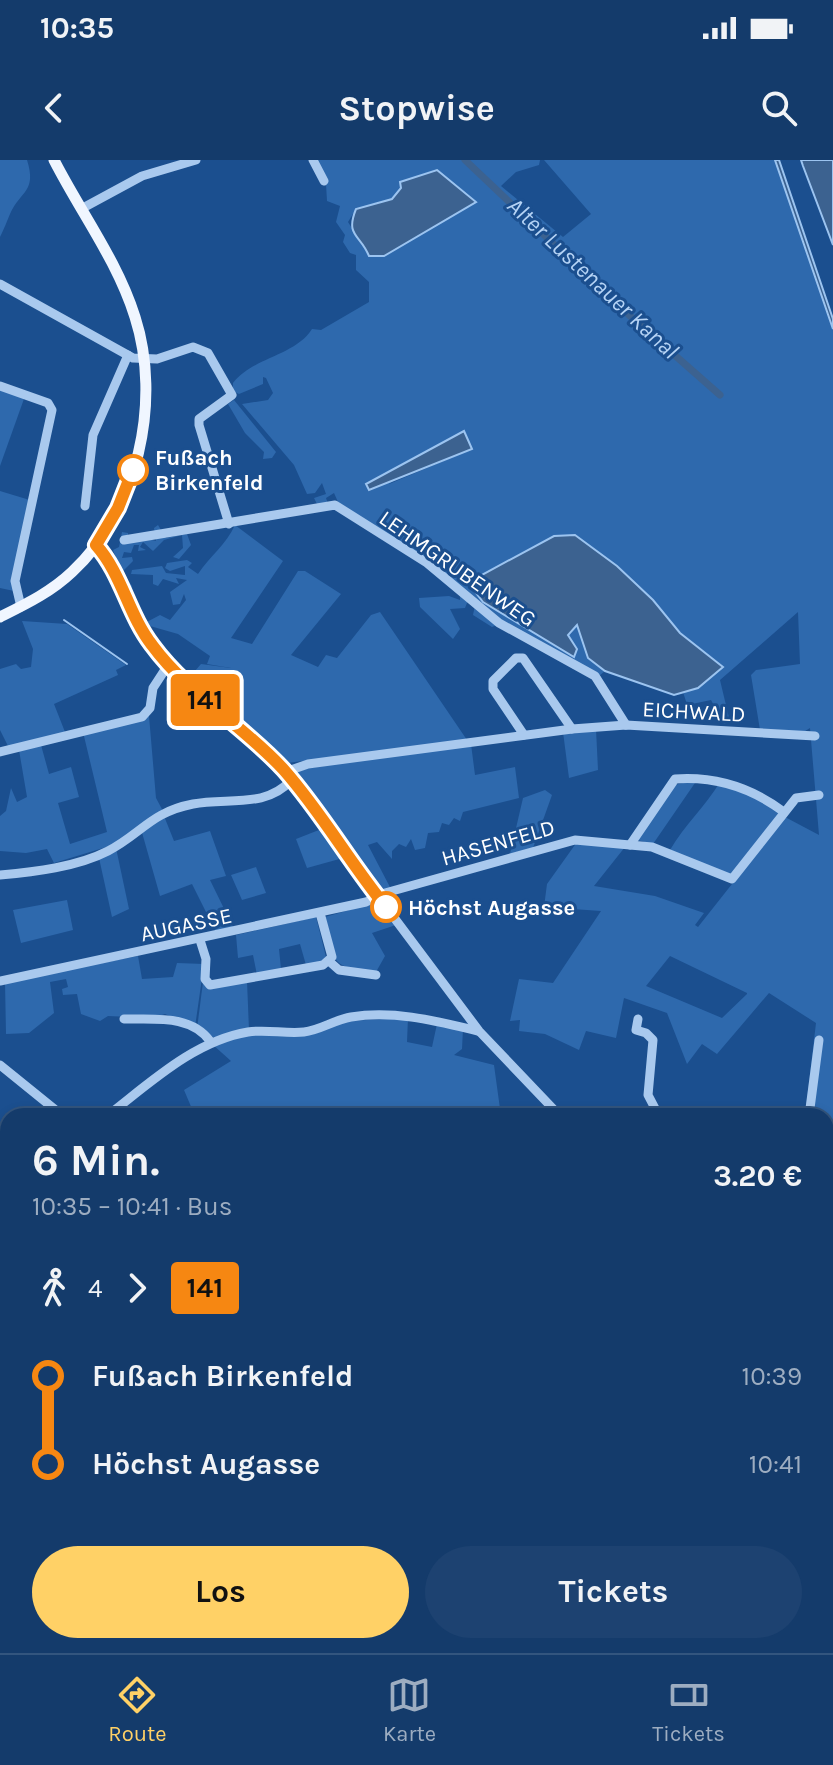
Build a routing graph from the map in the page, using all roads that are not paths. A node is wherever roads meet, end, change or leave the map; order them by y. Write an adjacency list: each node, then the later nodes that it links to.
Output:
1 (54, 160): 5 (main road)
2 (196, 160): 5 (street)
3 (313, 160): 4 (street)
4 (324, 181)
5 (81, 209): 8 (main road)
6 (0, 284): 7 (street)
7 (128, 355): 8 (street); 10 (street)
8 (144, 358): 11 (street); 13 (main road)
9 (0, 386): 14 (street)
10 (85, 506)
11 (229, 524): 12 (street); 17 (street, LEHMGRUBENWEG)
12 (124, 540)
13 (96, 545): 14 (main road); 16 (street)
14 (21, 607): 15 (main road)
15 (0, 617)
16 (168, 665): 21 (street); 22 (street)
17 (626, 725): 18 (street, EICHWALD); 20 (street, EICHWALD)
18 (572, 729): 19 (street, EICHWALD); 19 (street)
19 (524, 735): 22 (street, EICHWALD)
20 (815, 736)
21 (0, 752)
22 (288, 776): 26 (street, EICHWALD); 27 (street)
23 (819, 795): 24 (street, HASENFELD)
24 (784, 812): 25 (street, HASENFELD); 25 (street)
25 (630, 845): 27 (street, HASENFELD)
26 (0, 875)
27 (378, 897): 28 (street, AUGASSE); 35 (street)
28 (320, 913): 29 (street, AUGASSE); 30 (street)
29 (200, 940): 30 (street); 32 (street, AUGASSE)
30 (330, 962): 31 (street)
31 (376, 975)
32 (0, 981)
33 (124, 1019): 37 (street)
34 (638, 1019): 42 (street)
35 (479, 1031): 37 (street); 41 (street)
36 (819, 1040): 43 (street)
37 (210, 1041): 40 (street)
38 (0, 1065): 39 (street)
39 (53, 1108)
40 (118, 1108)
41 (552, 1108)
42 (655, 1108)
43 (810, 1108)

